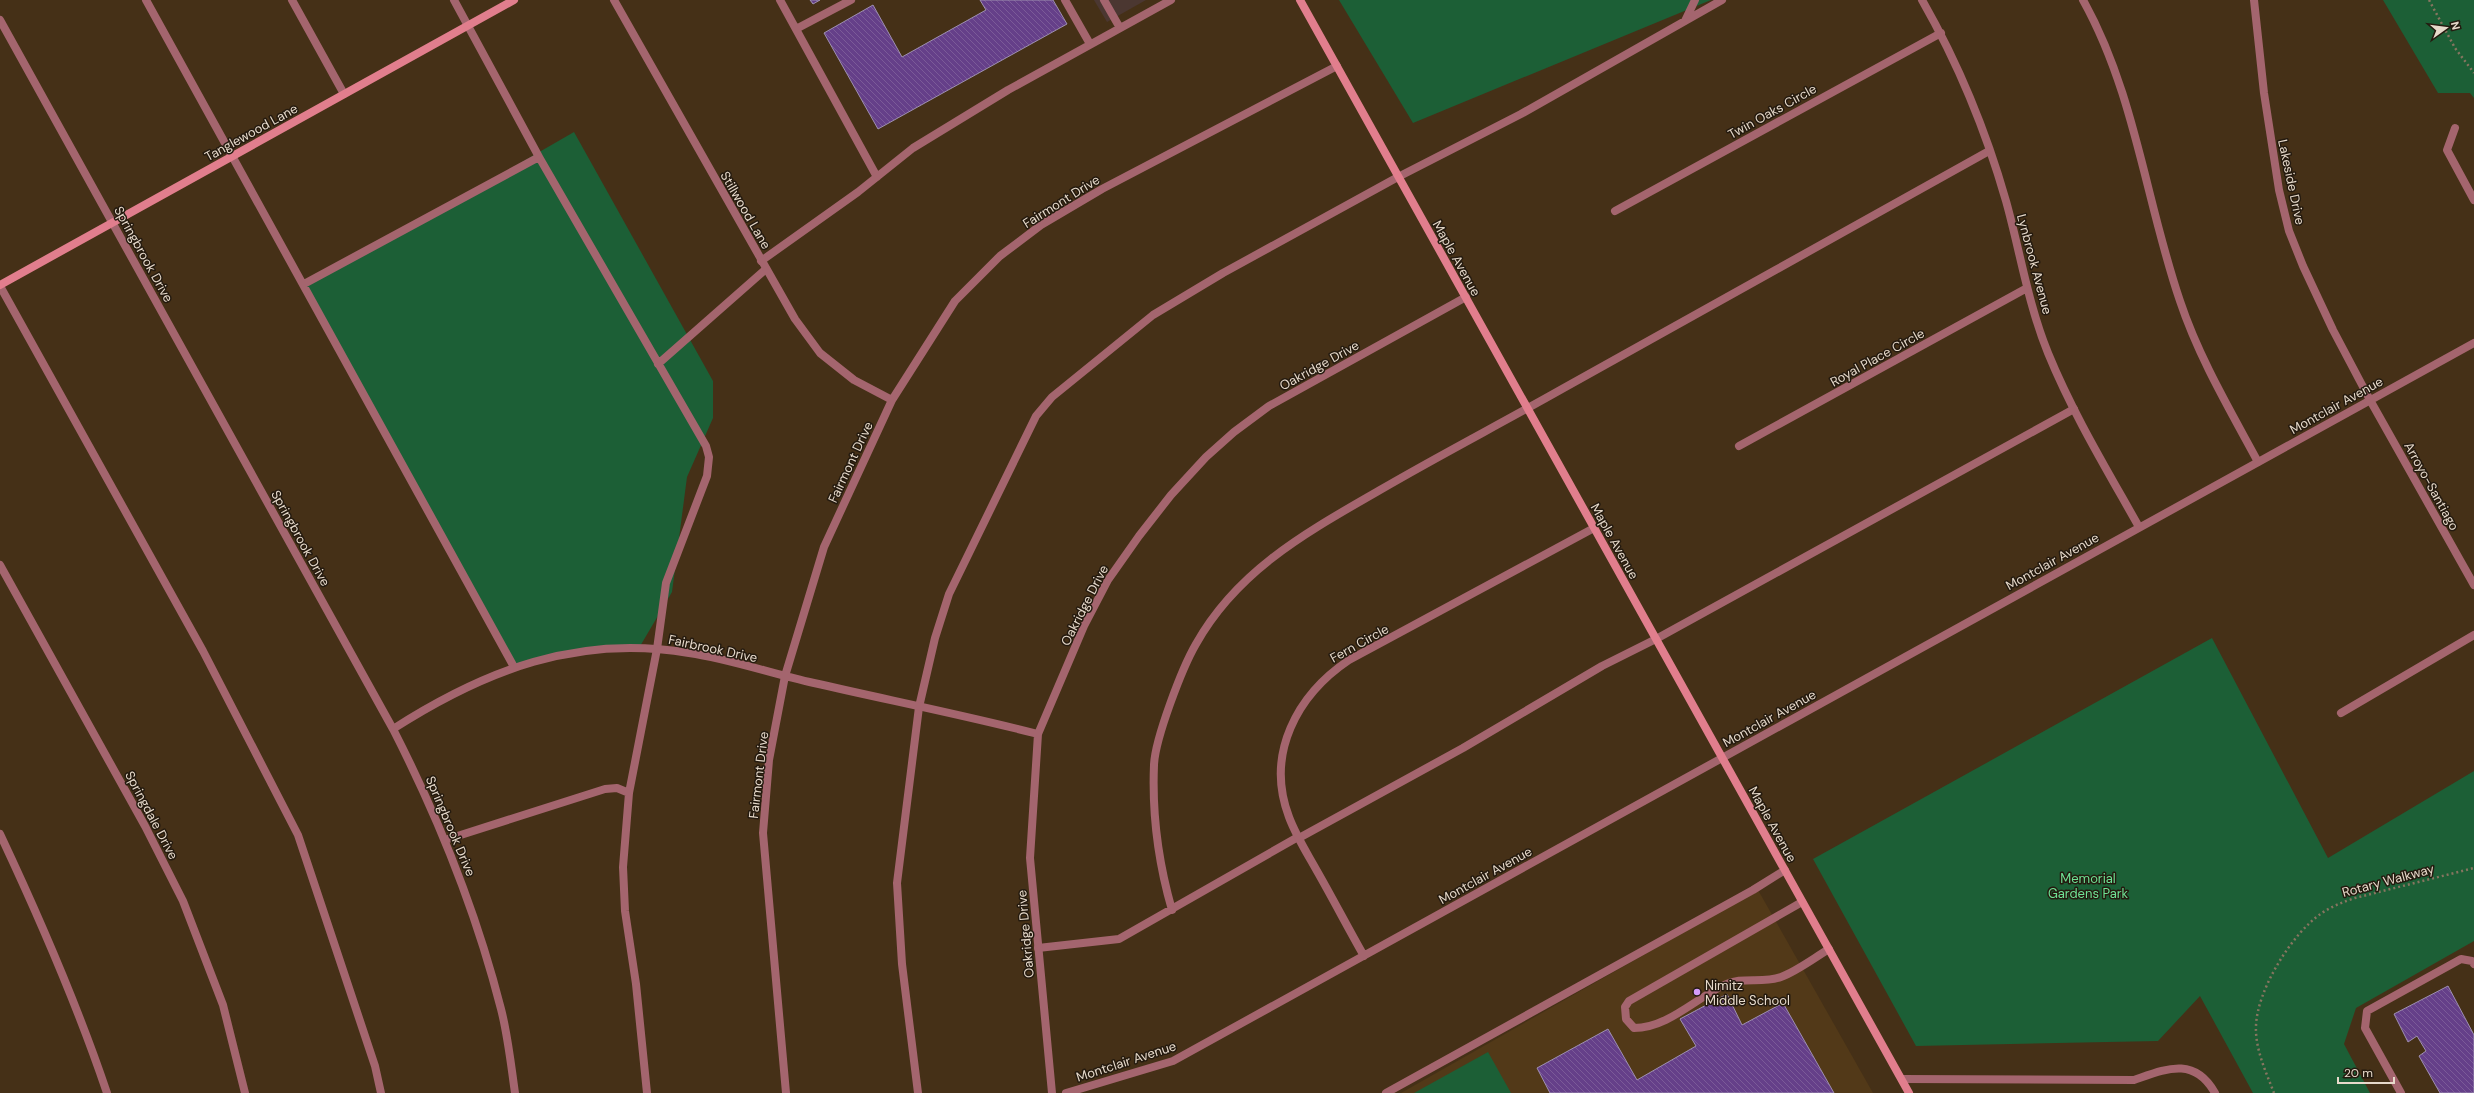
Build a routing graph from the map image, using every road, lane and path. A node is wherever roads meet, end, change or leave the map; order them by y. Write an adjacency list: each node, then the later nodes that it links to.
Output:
1 (146, 0): 30 (street)
2 (292, 0): 27 (street)
3 (454, 0): 20 (street)
4 (514, 0): 20 (main road, Tanglewood Lane)
5 (614, 0): 37 (street, Stillwood Lane)
6 (780, 0): 22 (street)
7 (851, 0): 22 (street)
8 (1065, 0): 24 (street)
9 (1104, 0): 21 (street)
10 (1171, 0): 21 (street)
11 (1300, 0): 25 (main road, Maple Avenue)
12 (1695, 0): 19 (street)
13 (1722, 0): 19 (street)
14 (1922, 0): 23 (street, Lynbrook Avenue)
15 (2083, 0): 50 (street)
16 (2254, 0): 46 (street, Lakeside Drive)
17 (2430, 0): 26 (path)
18 (0, 20): 36 (street, Springbrook Drive)
19 (1685, 21): 32 (street)
20 (468, 26): 27 (main road, Tanglewood Lane); 31 (street)
21 (1120, 28): 24 (street)
22 (796, 29): 33 (street)
23 (1941, 33): 29 (street, Lynbrook Avenue); 35 (street, Twin Oaks Circle)
24 (1090, 44): 33 (street)
25 (1337, 66): 32 (main road, Maple Avenue); 45 (street, Fairmont Drive)
26 (2474, 73)
27 (344, 94): 30 (main road, Tanglewood Lane)
28 (2454, 128): 34 (street)
29 (1989, 151): 41 (street, Lynbrook Avenue); 47 (street)
30 (234, 156): 36 (main road, Tanglewood Lane); 39 (street)
31 (539, 157): 39 (street); 44 (street)
32 (1398, 176): 42 (main road, Maple Avenue); 60 (street)
33 (877, 177): 37 (street)
34 (2474, 200)
35 (1615, 211)
36 (112, 223): 40 (main road, Tanglewood Lane); 62 (street, Springbrook Drive)
37 (761, 261): 38 (street, Stillwood Lane)
38 (766, 269): 44 (street); 45 (street, Stillwood Lane)
39 (304, 284): 58 (street)
40 (0, 286): 80 (street)
41 (2027, 288): 48 (street, Lynbrook Avenue); 49 (street, Royal Place Circle)
42 (1466, 298): 47 (main road, Maple Avenue); 63 (street, Oakridge Drive)
43 (2474, 343): 46 (street, Montclair Avenue)
44 (658, 364): 57 (street)
45 (892, 400): 59 (street, Fairmont Drive)
46 (2370, 400): 50 (street, Montclair Avenue); 54 (street, Arroyo-Santiago)
47 (1528, 408): 52 (main road, Maple Avenue); 72 (street)
48 (2074, 409): 51 (street, Lynbrook Avenue); 56 (street)
49 (1739, 446)
50 (2258, 462): 51 (street, Montclair Avenue)
51 (2139, 527): 64 (street, Montclair Avenue)
52 (1594, 528): 56 (main road, Maple Avenue); 67 (street, Fern Circle)
53 (0, 565): 79 (street, Springdale Drive)
54 (2474, 585)
55 (2474, 635): 61 (street)
56 (1656, 639): 64 (main road, Maple Avenue); 67 (street)
57 (657, 649): 58 (street, Fairbrook Drive); 59 (street, Fairbrook Drive); 65 (street)
58 (514, 667): 62 (street, Fairbrook Drive)
59 (785, 676): 60 (street, Fairbrook Drive); 83 (street, Fairmont Drive)
60 (919, 707): 63 (street, Fairbrook Drive); 84 (street)
61 (2341, 713)
62 (393, 730): 68 (street, Springbrook Drive)
63 (1038, 734): 73 (street, Oakridge Drive)
64 (1722, 758): 70 (main road, Maple Avenue); 75 (street, Montclair Avenue)
65 (629, 793): 68 (street); 82 (street)
66 (0, 834): 78 (street)
67 (1299, 837): 72 (street); 75 (street, Fern Circle)
68 (445, 840): 81 (street, Springbrook Drive)
69 (2474, 868): 90 (path, Rotary Walkway)
70 (1785, 870): 71 (main road, Maple Avenue); 87 (street)
71 (1802, 902): 74 (main road, Maple Avenue); 74 (street)
72 (1172, 910): 73 (street)
73 (1038, 948): 85 (street, Oakridge Drive)
74 (1829, 949): 77 (main road, Maple Avenue)
75 (1364, 956): 86 (street, Montclair Avenue)
76 (2474, 964): 91 (street)
77 (1902, 1079): 88 (main road, Maple Avenue); 89 (street)
78 (107, 1093)
79 (246, 1093)
80 (381, 1093)
81 (515, 1093)
82 (647, 1093)
83 (786, 1093)
84 (918, 1093)
85 (1052, 1093)
86 (1066, 1093)
87 (1386, 1093)
88 (1909, 1093)
89 (2215, 1093)
90 (2274, 1093)
91 (2401, 1093)

